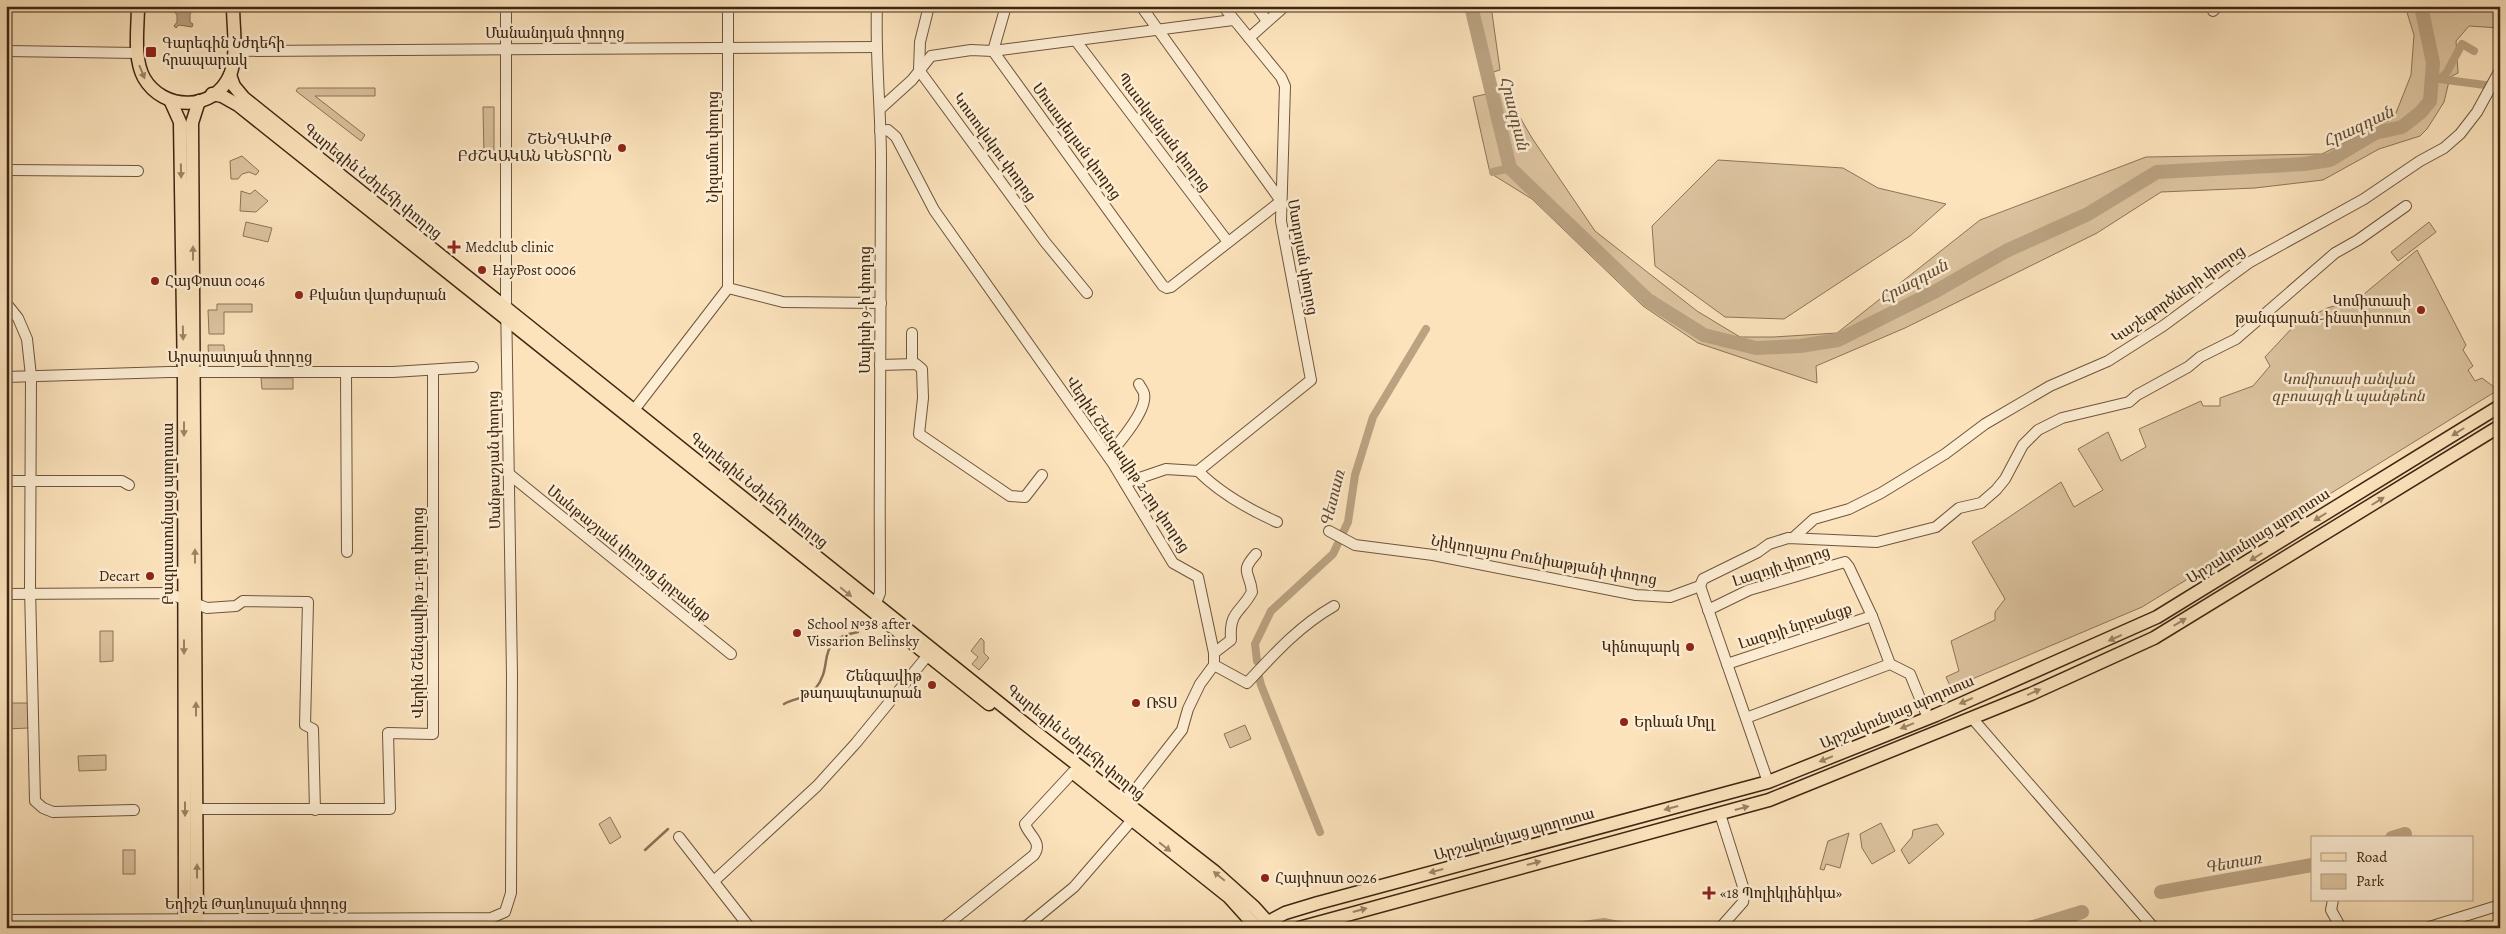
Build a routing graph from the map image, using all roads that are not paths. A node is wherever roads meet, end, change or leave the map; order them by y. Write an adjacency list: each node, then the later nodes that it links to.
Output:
1 (138, 6): 23 (main road)
2 (233, 6): 22 (main road)
3 (506, 6): 19 (street, Մանթաշյան փողոց)
4 (728, 6): 17 (street, Նիզամու փողոց)
5 (877, 6): 18 (street, Մայիսի 9-ի փողոց)
6 (929, 6): 24 (street)
7 (1006, 6): 20 (street)
8 (1141, 6): 14 (street, Մադոյան փողոց)
9 (1223, 6): 12 (street)
10 (1256, 6): 13 (street)
11 (1285, 6): 13 (street)
12 (1234, 20): 14 (street); 15 (street)
13 (1267, 21): 15 (street)
14 (1159, 31): 16 (street); 34 (street, Մադոյան փողոց)
15 (1249, 38): 34 (street)
16 (1076, 41): 20 (street); 36 (street, Պատկանյան փողոց)
17 (728, 47): 18 (street, Մանանդյան փողոց); 19 (street, Մանանդյան փողոց); 37 (street, Նիզամու փողոց)
18 (876, 47): 30 (street, Մայիսի 9-ի փողոց)
19 (507, 48): 22 (street, Մանանդյան փողոց); 41 (street, Մանթաշյան փողոց)
20 (993, 50): 24 (street); 36 (street, Մուսայելյան փողոց)
21 (6, 51): 23 (street)
22 (234, 52): 26 (main road)
23 (138, 53): 29 (main road, one-way to 29)
24 (919, 70): 30 (street); 38 (street, Կոտովսկու փողոց)
25 (2500, 70): 66 (street, Կաշեգործների փողոց)
26 (230, 75): 27 (main road); 41 (main road, Գարեգին Նժդեհի փողոց)
27 (212, 94): 28 (main road); 42 (main road, Գարեգին Նժդեհի փողոց)
28 (199, 101): 29 (main road); 48 (main road, Բագրատունյաց պողոտա, one-way to 28)
29 (170, 102): 48 (main road, Բագրատունյաց պողոտա, one-way to 48)
30 (880, 109): 31 (street, Մայիսի 9-ի փողոց)
31 (880, 131): 40 (street, Մայիսի 9-ի փողոց); 56 (street, Վերին Շենգավիթ 2-րդ փողոց)
32 (6, 170): 33 (street)
33 (138, 172)
34 (1281, 201): 36 (street); 57 (street, Մադոյան փողոց)
35 (2406, 206): 66 (street, Կաշեգործների փողոց)
36 (1228, 242)
37 (728, 288): 40 (street); 54 (street)
38 (1087, 293)
39 (6, 303): 50 (street)
40 (881, 303): 44 (street, Մայիսի 9-ի փողոց)
41 (506, 308): 42 (street, Մանթաշյան փողոց); 54 (main road, Գարեգին Նժդեհի փողոց)
42 (507, 321): 58 (street, Մանթաշյան փողոց); 75 (main road, Գարեգին Նժդեհի փողոց, one-way to 75)
43 (912, 332): 45 (street)
44 (880, 364): 45 (street); 75 (street, Մայիսի 9-ի փողոց)
45 (912, 364): 59 (street)
46 (474, 367): 47 (street, Արարատյան փողոց)
47 (433, 370): 49 (street, Արարատյան փողոց); 96 (street, Վերին Շենգավիթ 11-րդ փողոց)
48 (189, 372): 49 (street, Արարատյան փողոց); 50 (street, Արարատյան փողոց); 72 (main road, Բագրատունյաց պողոտա, one-way to 72); 73 (main road, Բագրատունյաց պողոտա, one-way to 48)
49 (346, 372): 67 (street)
50 (31, 376): 51 (street, Արարատյան փողոց); 61 (street)
51 (6, 377)
52 (1139, 384): 56 (street)
53 (2500, 406): 85 (main road, Արշակունյաց պողոտա, one-way to 85)
54 (634, 410): 75 (main road, Գարեգին Նժդեհի փողոց)
55 (2500, 426): 86 (main road, one-way to 55)
56 (1108, 456): 62 (street, Վերին Շենգավիթ 2-րդ փողոց)
57 (1198, 471): 62 (street); 64 (street)
58 (510, 474): 79 (street, Մանթաշյան փողոց նրբանցք); 105 (street, Մանթաշյան փողոց)
59 (1042, 475)
60 (6, 481): 61 (street)
61 (30, 481): 63 (street); 70 (street)
62 (1125, 483): 78 (street, Վերին Շենգավիթ 2-րդ փողոց)
63 (129, 485)
64 (1277, 522)
65 (1329, 531): 69 (street, Նիկողայոս Բունիաթյանի փողոց)
66 (1793, 538): 69 (street, Կաշեգործների փողոց)
67 (348, 552)
68 (1256, 554): 78 (street)
69 (1700, 586): 76 (street)
70 (31, 593): 71 (street); 72 (street); 95 (street)
71 (6, 594)
72 (184, 598): 73 (street); 107 (main road, Բագրատունյաց պողոտա, one-way to 107)
73 (195, 605): 94 (main road, Բագրատունյաց պողոտա, one-way to 73); 96 (street)
74 (1334, 606): 83 (street)
75 (875, 609): 80 (main road, Գարեգին Նժդեհի փողոց); 93 (main road, Գարեգին Նժդեհի փողոց)
76 (1708, 610): 77 (street, Լազոյի փողոց); 81 (street)
77 (1872, 616): 81 (street, Լազոյի նրբանցք); 82 (street, Լազոյի փողոց)
78 (1214, 653): 83 (street, Վերին Շենգավիթ 2-րդ փողոց)
79 (731, 654)
80 (928, 655): 91 (main road, Գարեգին Նժդեհի փողոց); 102 (street)
81 (1727, 664): 84 (street)
82 (1890, 664): 84 (street); 85 (street)
83 (1214, 665): 93 (street)
84 (1746, 718): 92 (street)
85 (1928, 718): 87 (main road, Արշակունյաց պողոտա, one-way to 87)
86 (1972, 718): 89 (main road); 114 (street)
87 (1887, 734): 88 (main road, Արշակունյաց պողոտա); 89 (main road)
88 (1855, 747): 90 (main road); 92 (main road, Արշակունյաց պողոտա, one-way to 92)
89 (1892, 750): 90 (main road)
90 (1861, 763): 97 (main road, one-way to 90)
91 (1072, 772): 98 (main road, Գարեգին Նժդեհի փողոց); 110 (street)
92 (1768, 782): 100 (main road, Արշակունյաց պողոտա, one-way to 100)
93 (1125, 803): 108 (main road, Գարեգին Նժդեհի փողոց, one-way to 93)
94 (196, 809): 96 (street); 107 (main road, Բագրատունյաց պողոտա, one-way to 94)
95 (134, 810)
96 (316, 810)
97 (1720, 814): 101 (main road, one-way to 97); 113 (street)
98 (1132, 820): 108 (main road, Գարեգին Նժդեհի փողոց, one-way to 108); 111 (street)
99 (679, 837): 102 (street)
100 (1483, 859): 101 (main road); 108 (main road, Արշակունյաց պողոտա, one-way to 108)
101 (1487, 876): 112 (main road, one-way to 101)
102 (714, 881): 109 (street)
103 (2333, 902): 115 (street)
104 (2500, 905): 116 (street)
105 (505, 912): 107 (street, Եղիշե Թադևոսյան փողոց)
106 (6, 920): 107 (street, Եղիշե Թադևոսյան փողոց)
107 (191, 924)
108 (1262, 926)
109 (750, 928)
110 (943, 928)
111 (1024, 928)
112 (1299, 928)
113 (1720, 928)
114 (2154, 928)
115 (2341, 928)
116 (2426, 928)

